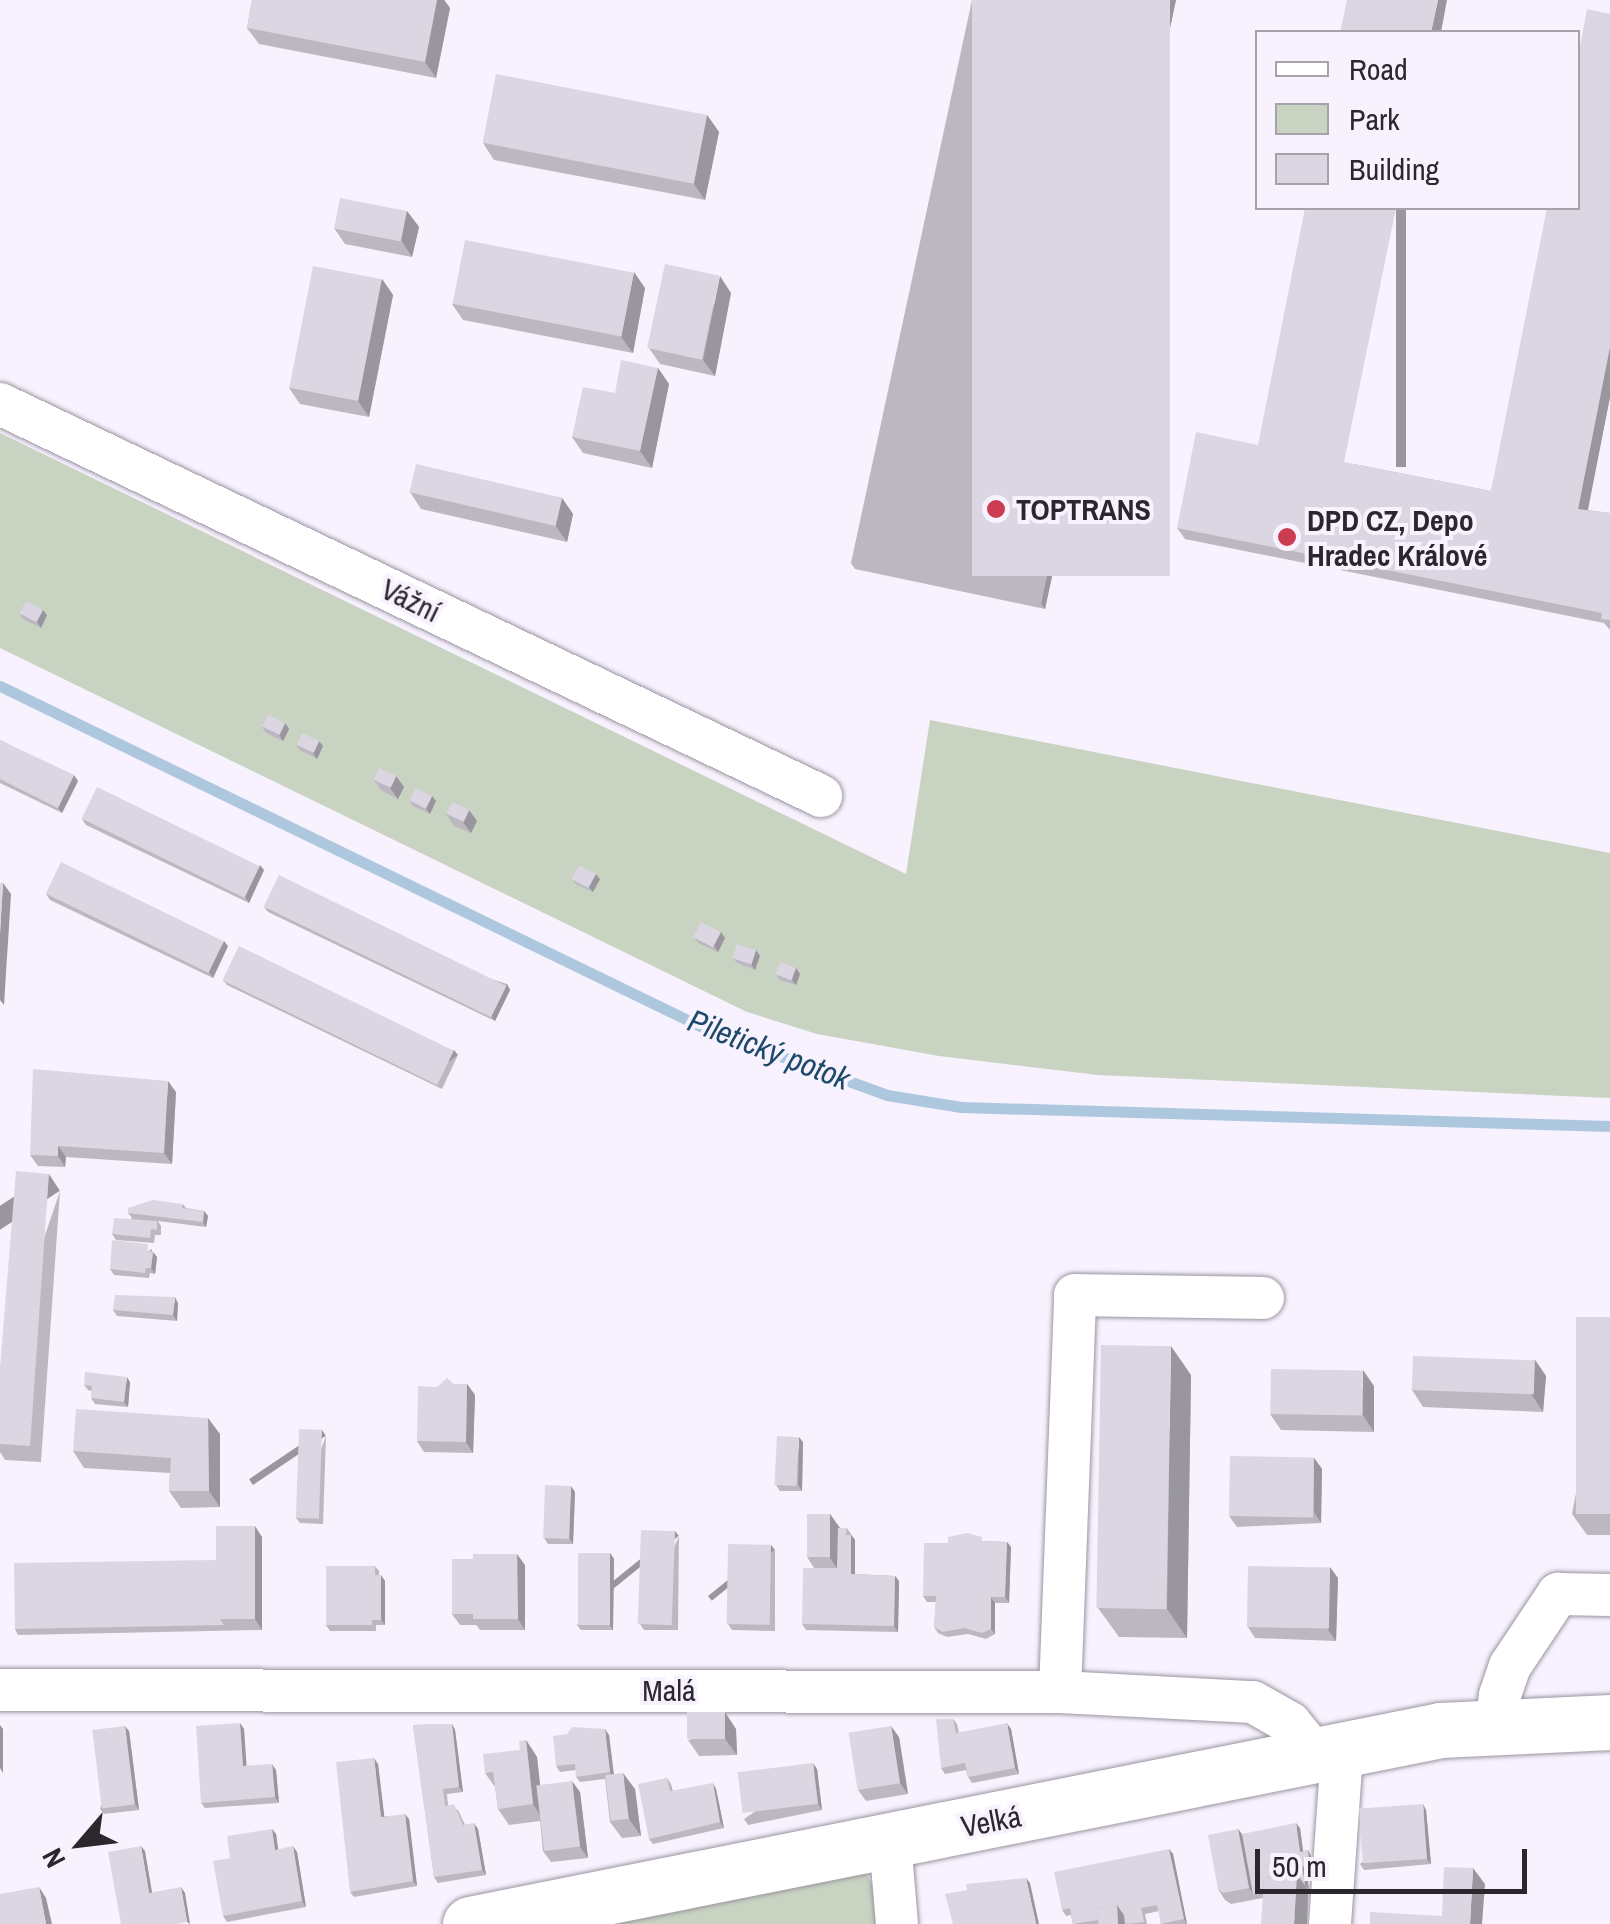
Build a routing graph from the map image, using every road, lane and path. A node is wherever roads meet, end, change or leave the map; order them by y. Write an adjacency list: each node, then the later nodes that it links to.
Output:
1 (0, 404): 2 (street, Vážní)
2 (821, 796)
3 (1263, 1298): 6 (street)
4 (1610, 1594): 8 (street)
5 (0, 1690): 6 (street, Malá)
6 (1060, 1692): 9 (street, Malá)
7 (1610, 1722): 8 (street, Velká)
8 (1496, 1724): 9 (street, Velká)
9 (1330, 1753): 10 (street, Velká); 13 (street)
10 (890, 1841): 11 (street, Velká); 12 (street)
11 (470, 1924)
12 (897, 1924)
13 (1330, 1924)

